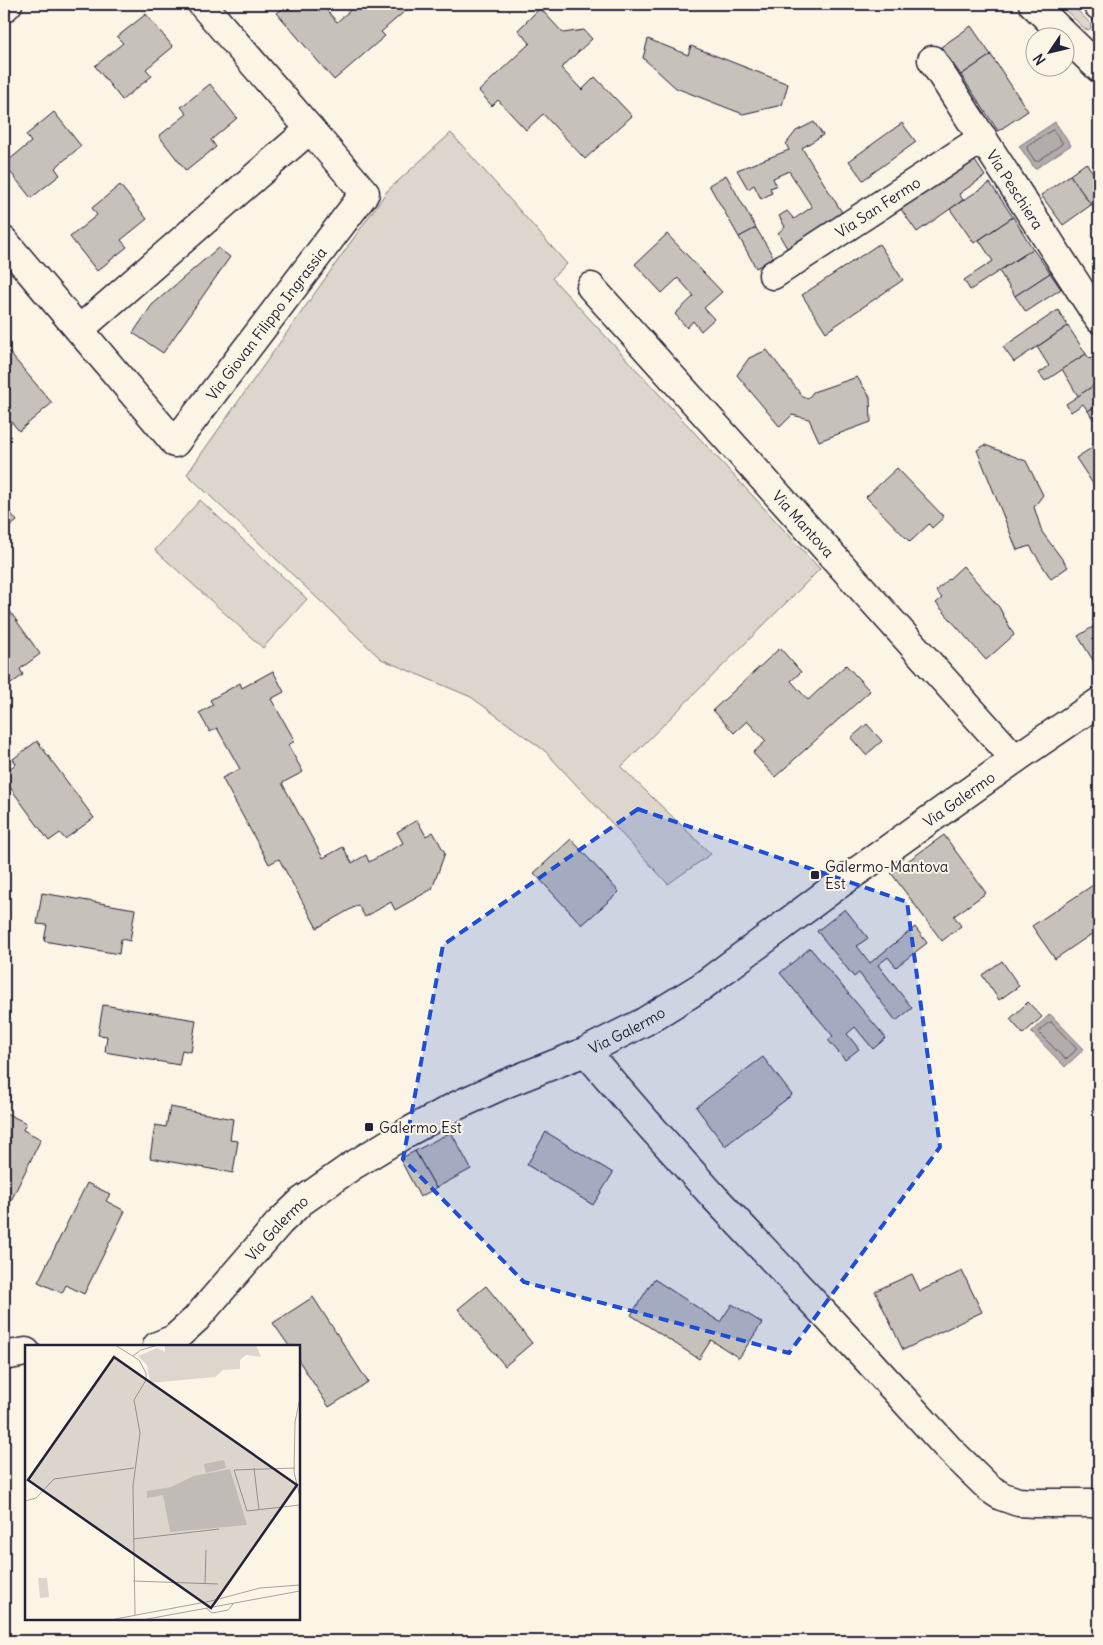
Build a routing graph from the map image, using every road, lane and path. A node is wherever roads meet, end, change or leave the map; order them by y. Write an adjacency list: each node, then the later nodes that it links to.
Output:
1 (8, 4): 4 (street)
2 (202, 4): 7 (street, Via Giovan Filippo Ingrassia)
3 (1033, 4): 6 (street)
4 (4, 8)
5 (932, 60): 8 (street, Via Peschiera)
6 (1099, 68)
7 (310, 129): 13 (street); 13 (street, Via Giovan Filippo Ingrassia)
8 (982, 138): 10 (street, Via San Fermo); 12 (street, Via Peschiera)
9 (4, 241): 13 (street, Via Giovan Filippo Ingrassia)
10 (773, 275)
11 (591, 287): 15 (street, Via Mantova)
12 (1099, 319)
13 (80, 330)
14 (1099, 702): 15 (street, Via Galermo)
15 (1015, 759): 16 (street, Via Galermo)
16 (586, 1052): 17 (street, Via Galermo); 20 (street)
17 (159, 1345)
18 (25, 1352): 19 (street)
19 (4, 1356)
20 (1099, 1503)

